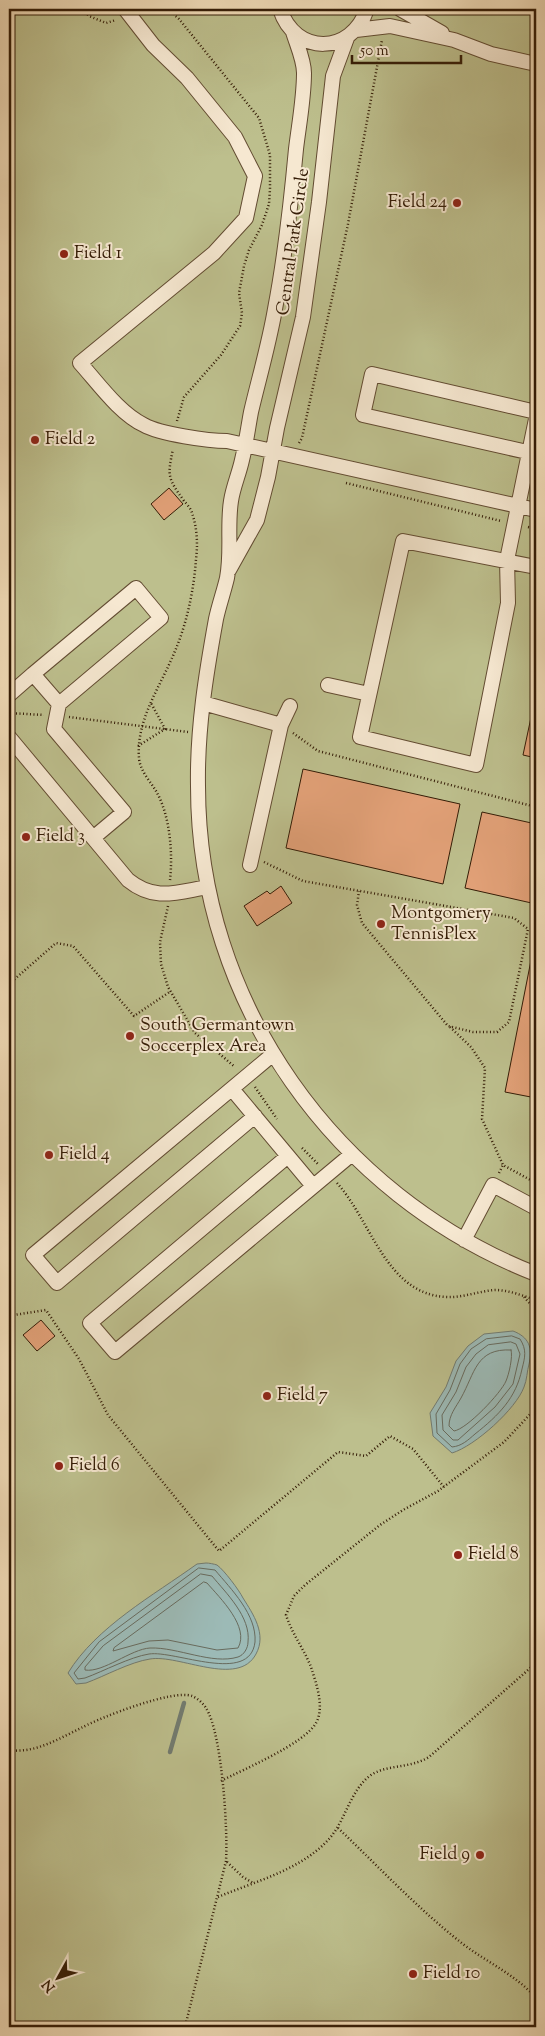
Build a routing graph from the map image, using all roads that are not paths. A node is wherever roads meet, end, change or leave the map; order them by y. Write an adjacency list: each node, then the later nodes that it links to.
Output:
1 (280, 9): 5 (street, Central Park Circle)
2 (367, 9): 6 (street, Central Park Circle)
3 (400, 9): 7 (street)
4 (127, 10): 11 (street)
5 (293, 32): 6 (street); 11 (street, Central Park Circle)
6 (351, 34): 7 (street); 12 (street, Central Park Circle)
7 (454, 40): 8 (street)
8 (536, 64)
9 (536, 412): 13 (street)
10 (536, 419): 13 (street)
11 (245, 445): 12 (street); 18 (street, Central Park Circle)
12 (272, 451): 14 (street); 18 (street, Central Park Circle)
13 (533, 453): 14 (street)
14 (517, 506): 15 (street); 16 (street)
15 (536, 510)
16 (507, 560): 17 (street); 21 (street); 21 (street)
17 (536, 567)
18 (228, 574): 23 (street, Central Park Circle)
19 (33, 674): 22 (street); 25 (street); 25 (street)
20 (328, 684): 21 (street)
21 (369, 694)
22 (9, 695)
23 (202, 703): 26 (street); 30 (street, Central Park Circle)
24 (290, 706): 26 (street)
25 (58, 710): 28 (street)
26 (281, 725): 29 (street)
27 (9, 737): 28 (street)
28 (93, 838): 30 (street)
29 (251, 860)
30 (208, 887): 31 (street, Central Park Circle)
31 (272, 1055): 32 (street); 34 (street, Central Park Circle)
32 (232, 1089): 33 (street); 33 (street)
33 (255, 1116): 35 (street)
34 (352, 1154): 36 (street); 38 (street, Central Park Circle)
35 (288, 1156): 36 (street); 36 (street)
36 (313, 1186)
37 (536, 1208): 38 (street)
38 (464, 1240): 39 (street, Central Park Circle)
39 (536, 1274)

